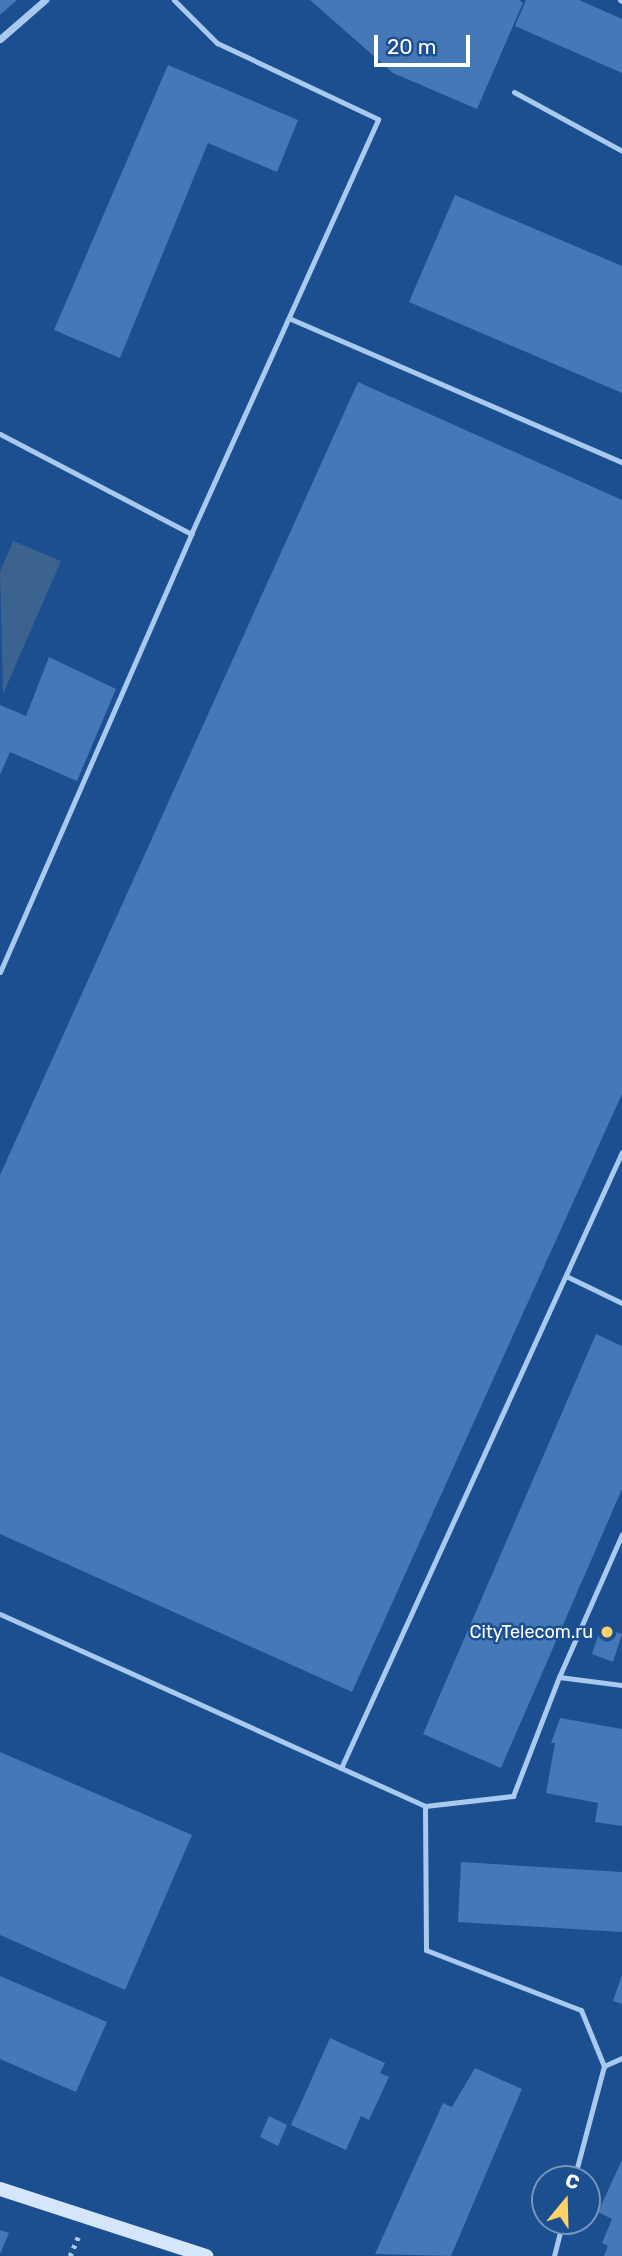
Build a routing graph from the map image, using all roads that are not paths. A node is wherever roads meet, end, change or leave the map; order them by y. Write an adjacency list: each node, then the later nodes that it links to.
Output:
1 (45, 0): 3 (street)
2 (174, 0): 6 (lane)
3 (0, 39)
4 (514, 92): 5 (lane)
5 (622, 151)
6 (291, 319): 8 (lane); 9 (lane)
7 (0, 434): 9 (lane)
8 (622, 462)
9 (191, 534): 10 (lane)
10 (0, 972)
11 (622, 1152): 12 (lane)
12 (566, 1276): 13 (lane); 18 (lane)
13 (622, 1303)
14 (622, 1534): 16 (lane)
15 (0, 1614): 18 (lane)
16 (559, 1677): 17 (lane); 19 (lane)
17 (622, 1685)
18 (341, 1768): 19 (lane)
19 (425, 1806): 21 (lane)
20 (622, 2058): 21 (lane)
21 (604, 2066): 22 (lane)
22 (578, 2165)
23 (0, 2189): 25 (street)
24 (559, 2235): 26 (lane)
25 (206, 2256)
26 (554, 2256)

